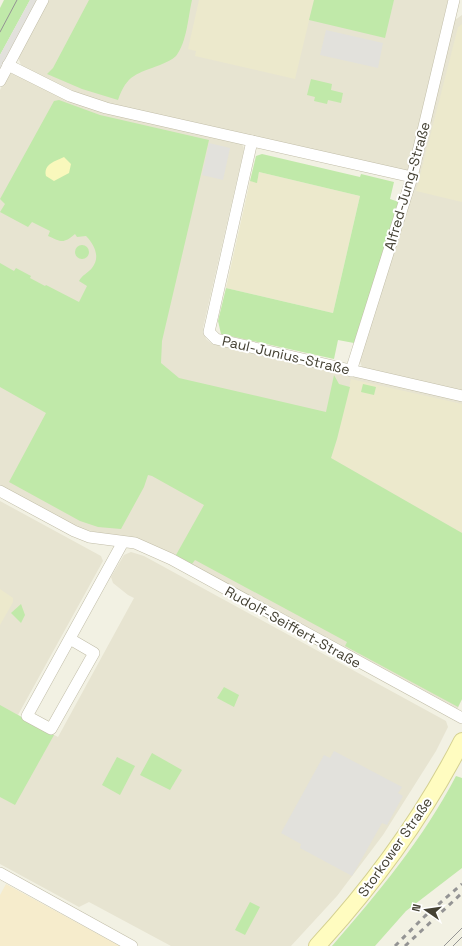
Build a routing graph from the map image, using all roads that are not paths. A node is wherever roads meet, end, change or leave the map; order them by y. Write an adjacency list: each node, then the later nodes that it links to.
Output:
1 (43, 0): 3 (street)
2 (456, 6): 6 (street, Alfred-Jung-Straße)
3 (8, 65): 4 (street); 5 (street)
4 (0, 81)
5 (252, 141): 6 (street); 7 (street, Paul-Junius-Straße)
6 (412, 177): 7 (street, Alfred-Jung-Straße)
7 (351, 371): 8 (street, Paul-Junius-Straße)
8 (462, 396)
9 (0, 491): 10 (street, Rudolf-Seiffert-Straße)
10 (123, 542): 11 (street); 12 (street, Rudolf-Seiffert-Straße)
11 (70, 638): 11 (street)
12 (462, 718)
13 (462, 742): 16 (main road, Storkower Straße)
14 (0, 873): 15 (street)
15 (132, 946)
16 (317, 946)

